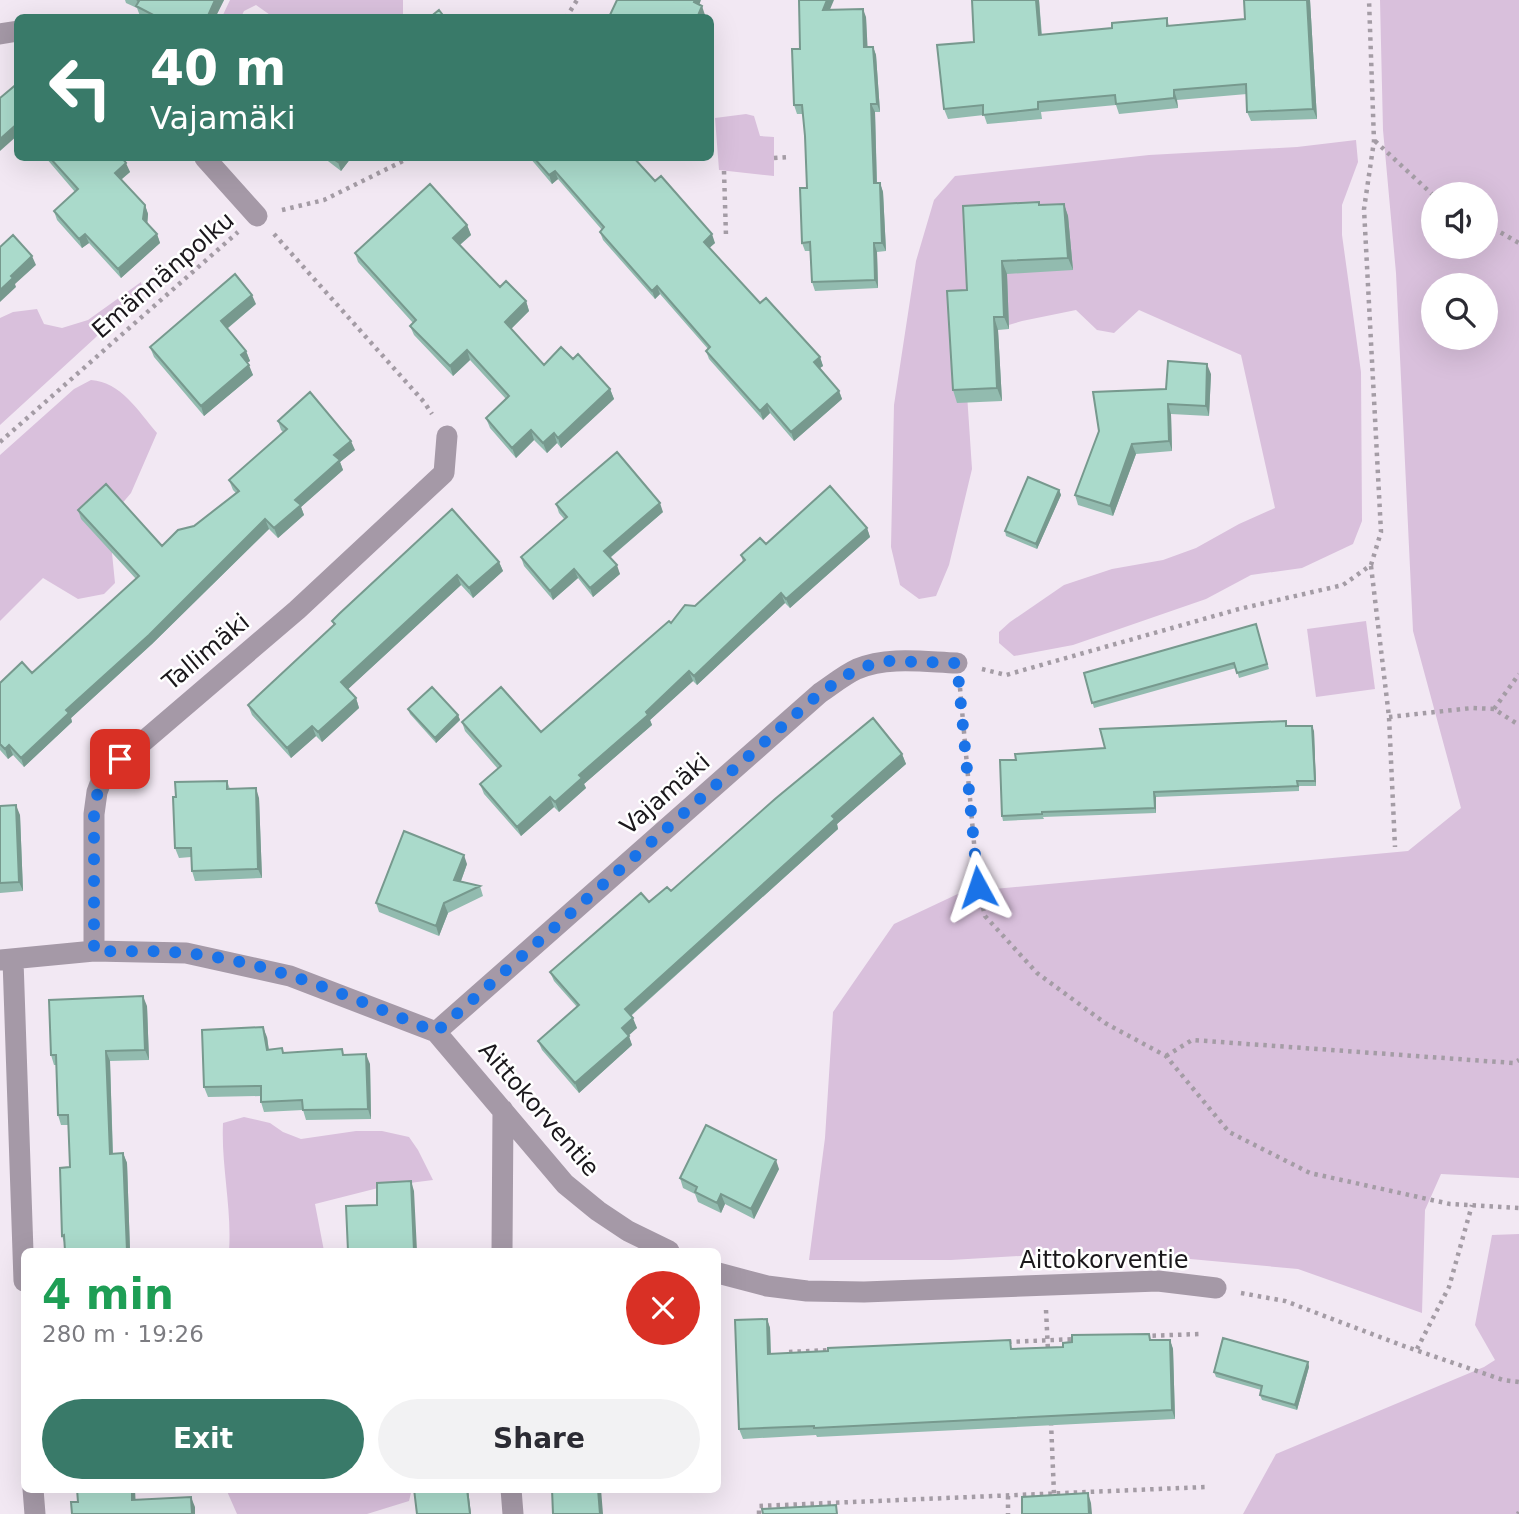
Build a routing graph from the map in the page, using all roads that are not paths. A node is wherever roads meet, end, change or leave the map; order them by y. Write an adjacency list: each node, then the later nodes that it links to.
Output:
1 (208, 161): 2 (street)
2 (257, 216)
3 (447, 436): 5 (street, Tallimäki)
4 (957, 663): 7 (street, Vajamäki)
5 (94, 951): 6 (street, Aittokorventie); 7 (street, Aittokorventie)
6 (7, 960): 9 (street)
7 (436, 1032): 8 (street, Aittokorventie)
8 (503, 1110): 10 (street); 11 (street, Aittokorventie)
9 (22, 1248)
10 (502, 1248)
11 (662, 1248)
12 (721, 1274): 13 (street, Aittokorventie)
13 (1216, 1288)
14 (33, 1493): 16 (street)
15 (511, 1493): 17 (street)
16 (35, 1514)
17 (513, 1514)

